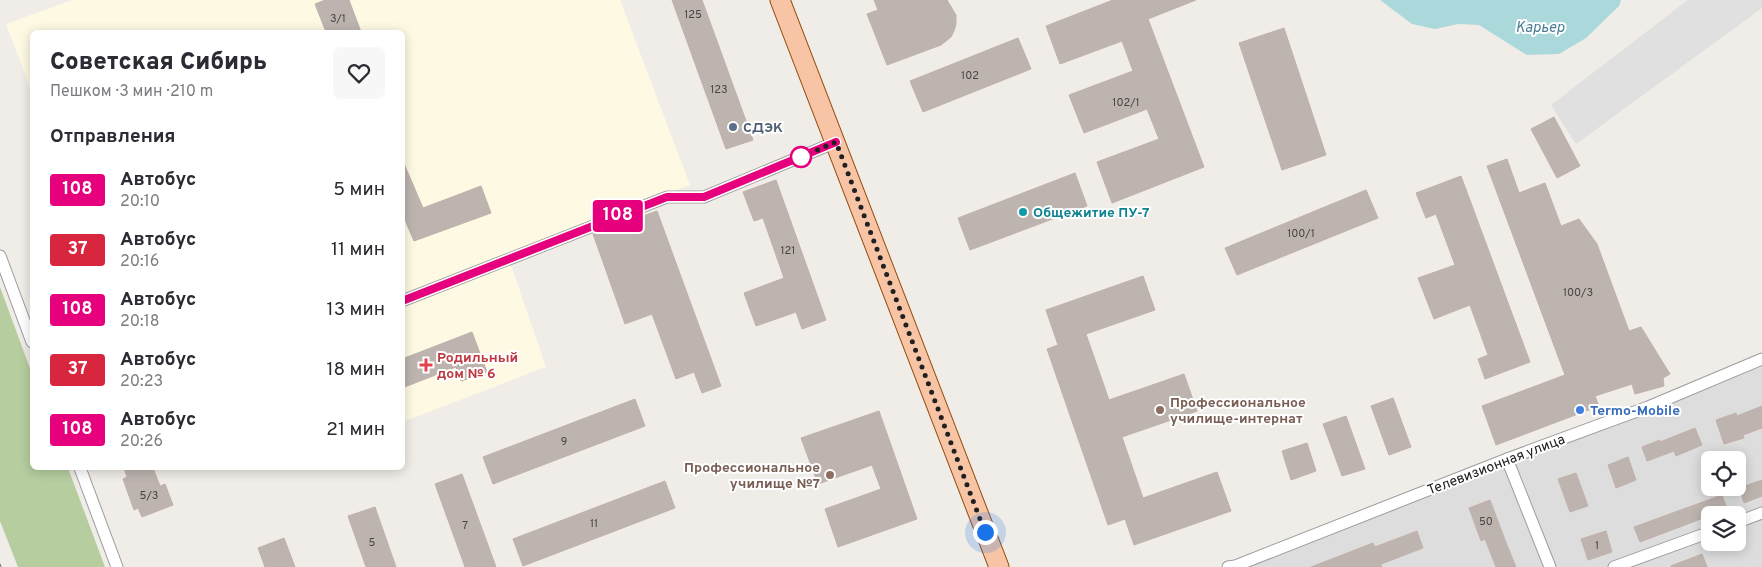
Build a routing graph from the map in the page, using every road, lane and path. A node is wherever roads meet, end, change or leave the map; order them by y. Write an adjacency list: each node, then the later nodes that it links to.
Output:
1 (780, 0): 2 (main road)
2 (836, 142): 4 (street); 13 (main road)
3 (0, 256): 5 (street)
4 (405, 300)
5 (30, 337)
6 (1762, 359): 7 (street, Телевизионная улица)
7 (1507, 459): 14 (street, Телевизионная улица); 15 (street)
8 (81, 470): 12 (street)
9 (1762, 513): 10 (street)
10 (1746, 519)
11 (1701, 535): 16 (street)
12 (117, 567)
13 (999, 567)
14 (1233, 567)
15 (1550, 567)
16 (1614, 567)

